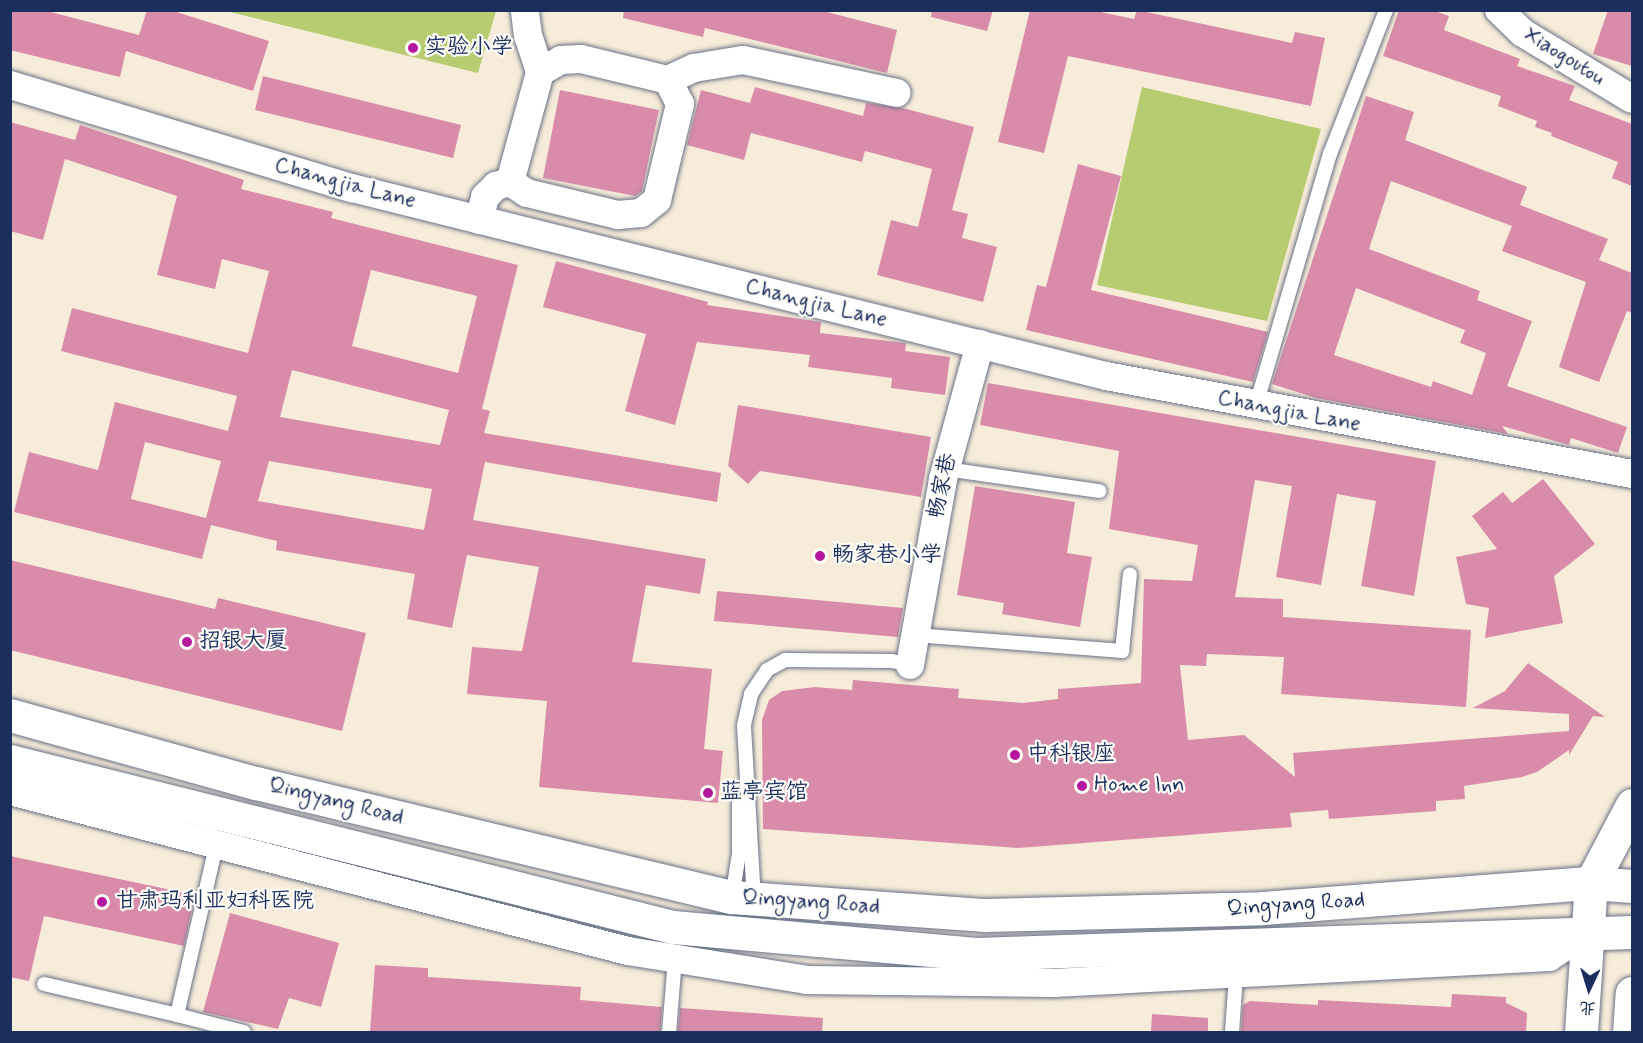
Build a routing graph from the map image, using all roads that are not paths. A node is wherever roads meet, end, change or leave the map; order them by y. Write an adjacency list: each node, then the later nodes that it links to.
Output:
1 (525, 10): 4 (street)
2 (1386, 10): 12 (lane)
3 (1499, 10): 8 (street, Xiaogoutou)
4 (540, 72): 5 (street); 9 (street)
5 (668, 80): 7 (street); 9 (street)
6 (10, 85): 10 (street, Changjia Lane)
7 (897, 93)
8 (1632, 98)
9 (510, 182): 10 (street)
10 (479, 220): 11 (street, Changjia Lane)
11 (980, 344): 12 (street, Changjia Lane); 13 (street, 畅家巷)
12 (1256, 405): 14 (street, Changjia Lane)
13 (946, 469): 15 (lane); 17 (street, 畅家巷)
14 (1632, 474)
15 (1099, 490)
16 (1130, 574): 17 (lane)
17 (915, 635): 18 (street, 畅家巷)
18 (910, 665): 27 (lane)
19 (10, 715): 27 (main road, Qingyang Road)
20 (10, 761): 29 (main road, Qingyang Road)
21 (10, 791): 24 (street)
22 (739, 803): 27 (lane)
23 (1632, 805): 25 (main road)
24 (216, 846): 30 (street); 34 (lane)
25 (1591, 883): 26 (main road, Qingyang Road); 27 (main road, Qingyang Road); 29 (main road)
26 (1632, 886)
27 (743, 898)
28 (1632, 932): 29 (main road, Qingyang Road)
29 (1586, 933): 31 (street); 38 (main road)
30 (675, 959): 31 (street); 36 (lane)
31 (1236, 975): 37 (lane)
32 (44, 984): 34 (lane)
33 (1632, 993): 39 (main road)
34 (177, 1015): 35 (lane)
35 (244, 1032)
36 (669, 1032)
37 (1232, 1032)
38 (1581, 1032)
39 (1629, 1032)

